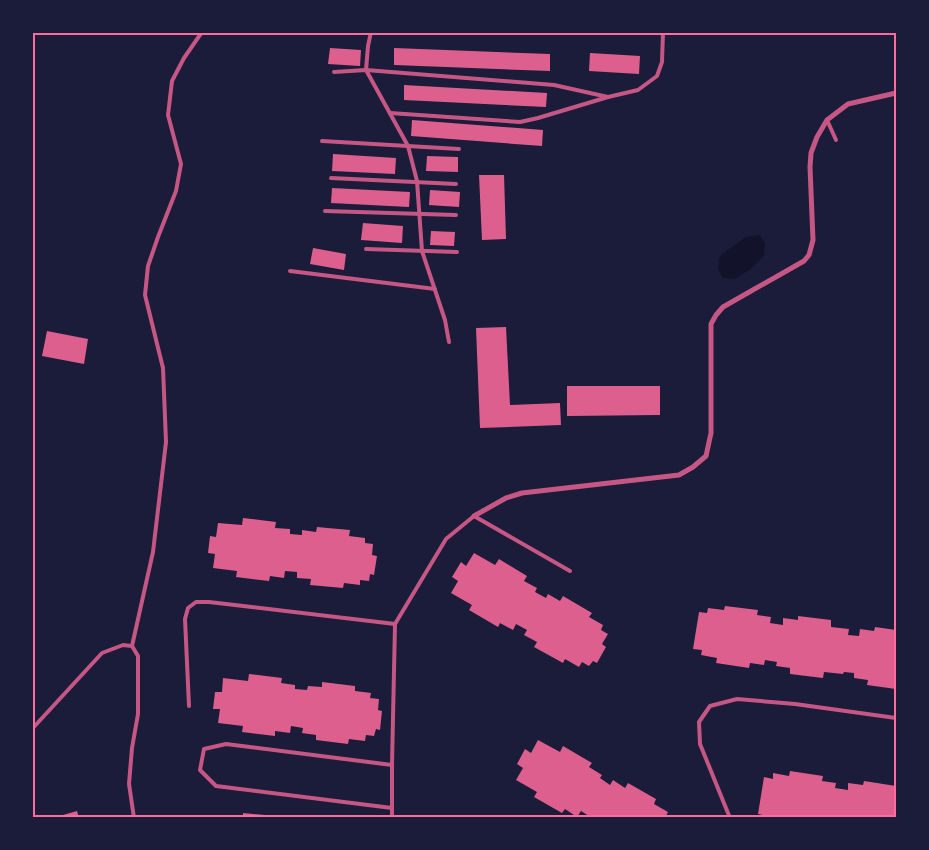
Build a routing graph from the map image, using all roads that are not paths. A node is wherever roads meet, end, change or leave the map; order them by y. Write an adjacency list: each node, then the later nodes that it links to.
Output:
1 (202, 32): 29 (lane)
2 (371, 32): 4 (lane)
3 (663, 32): 7 (lane)
4 (366, 70): 5 (lane); 7 (lane); 8 (lane)
5 (334, 72)
6 (896, 93): 9 (street)
7 (608, 97): 8 (lane)
8 (390, 113): 12 (lane)
9 (827, 120): 10 (lane); 26 (street)
10 (836, 140)
11 (322, 141): 12 (lane)
12 (408, 146): 13 (lane); 15 (lane)
13 (459, 149)
14 (331, 178): 15 (lane)
15 (417, 181): 16 (lane); 18 (lane)
16 (456, 184)
17 (325, 211): 18 (lane)
18 (420, 215): 19 (lane); 21 (lane)
19 (456, 215)
20 (366, 249): 21 (lane)
21 (422, 251): 22 (lane); 24 (lane)
22 (457, 252)
23 (290, 271): 24 (lane)
24 (435, 289): 25 (lane)
25 (449, 342)
26 (474, 516): 27 (lane); 28 (lane)
27 (570, 571)
28 (395, 624): 30 (lane); 33 (lane)
29 (132, 646): 32 (lane); 35 (lane)
30 (189, 706)
31 (896, 718): 37 (lane)
32 (32, 729)
33 (392, 765): 34 (lane); 34 (lane)
34 (392, 808): 36 (lane)
35 (134, 818)
36 (392, 818)
37 (730, 818)

